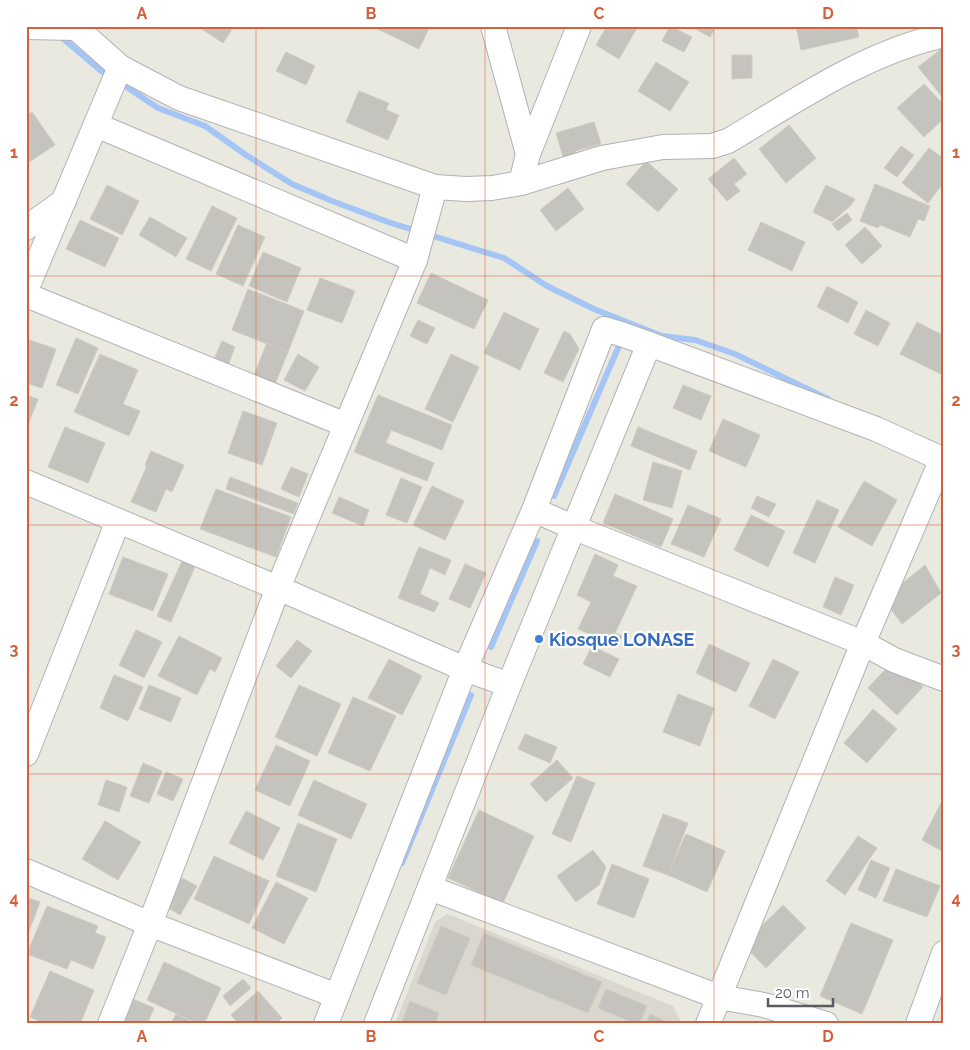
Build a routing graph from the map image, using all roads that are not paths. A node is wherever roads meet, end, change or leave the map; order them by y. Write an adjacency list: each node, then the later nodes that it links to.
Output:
1 (493, 26): 8 (street)
2 (579, 26): 8 (street)
3 (26, 27): 4 (street)
4 (75, 27): 6 (street)
5 (944, 35): 9 (street)
6 (120, 67): 7 (street); 10 (street)
7 (96, 125): 11 (street); 13 (street)
8 (528, 154): 9 (street)
9 (522, 183): 10 (street)
10 (435, 187): 13 (street)
11 (64, 201): 12 (street); 14 (street)
12 (26, 228)
13 (415, 260): 17 (street)
14 (26, 290)
15 (26, 295): 17 (street)
16 (649, 344): 18 (street); 20 (street); 22 (street)
17 (346, 426): 23 (street)
18 (943, 460): 24 (street)
19 (26, 482): 21 (street)
20 (534, 510): 22 (street); 25 (street)
21 (118, 521): 23 (street); 28 (street)
22 (575, 528): 24 (street); 27 (street)
23 (278, 588): 25 (street); 31 (street)
24 (863, 643): 26 (street); 34 (street)
25 (465, 668): 27 (street); 33 (street)
26 (944, 679)
27 (509, 685): 30 (street)
28 (26, 754)
29 (26, 871): 31 (street)
30 (430, 888): 34 (street); 37 (street)
31 (150, 924): 33 (street); 35 (street)
32 (944, 954): 40 (street)
33 (337, 996): 36 (street)
34 (719, 997): 38 (street); 39 (street)
35 (110, 1024)
36 (326, 1024)
37 (376, 1024)
38 (708, 1024)
39 (826, 1024)
40 (918, 1024)

